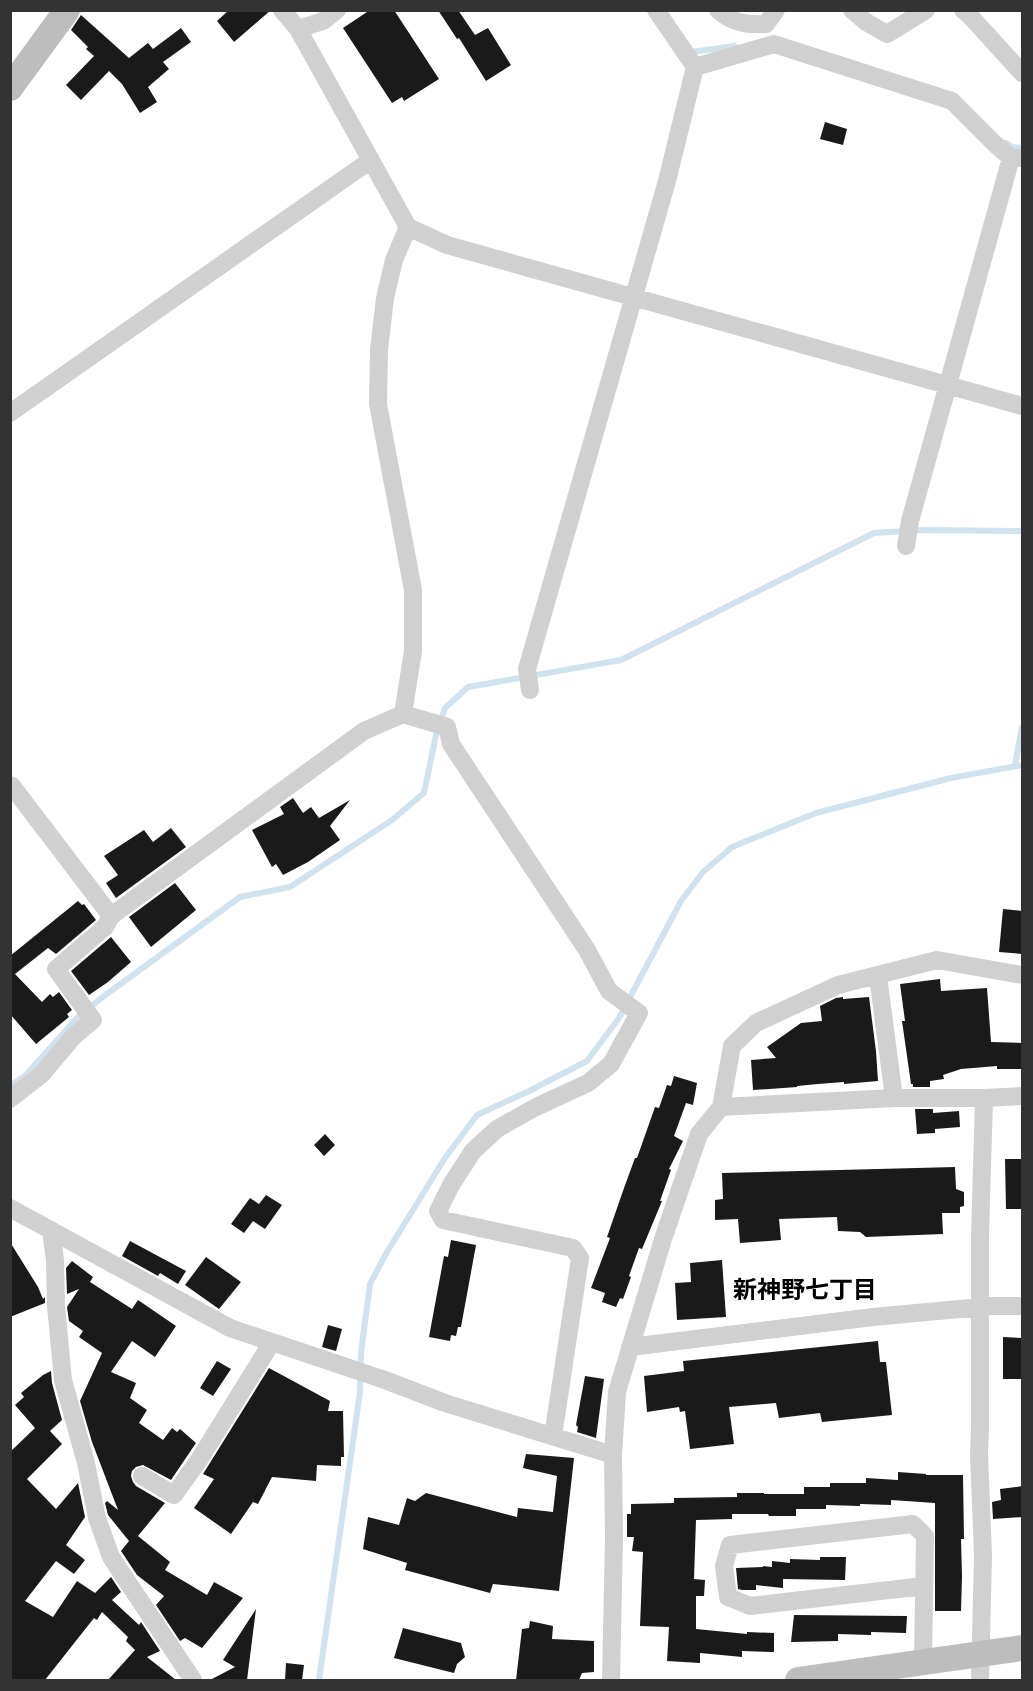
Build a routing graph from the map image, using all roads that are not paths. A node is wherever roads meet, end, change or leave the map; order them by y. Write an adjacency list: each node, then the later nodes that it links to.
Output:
1 (68, 10): 13 (street)
2 (282, 10): 10 (street)
3 (337, 10): 10 (street)
4 (656, 10): 11 (street)
5 (718, 10): 6 (street)
6 (776, 10)
7 (852, 10): 8 (street)
8 (926, 10)
9 (963, 10): 12 (street)
10 (298, 29): 15 (street)
11 (694, 67): 14 (street); 17 (street)
12 (1023, 73)
13 (10, 88)
14 (1017, 158): 18 (street)
15 (371, 160): 16 (street); 20 (street)
16 (408, 227): 17 (street); 23 (street)
17 (633, 297): 18 (street); 22 (street)
18 (949, 385): 19 (street); 21 (street)
19 (1023, 406)
20 (10, 412)
21 (906, 546)
22 (530, 690)
23 (403, 714): 25 (street); 40 (street)
24 (11, 785): 25 (street)
25 (111, 916): 31 (street)
26 (1023, 975): 27 (street)
27 (879, 976): 29 (street); 32 (street)
28 (1023, 1096): 30 (street)
29 (894, 1098): 30 (street); 32 (street)
30 (984, 1098): 36 (street)
31 (10, 1099)
32 (721, 1107): 39 (street)
33 (10, 1208): 34 (street)
34 (51, 1232): 38 (street); 47 (street)
35 (1023, 1306): 36 (street)
36 (986, 1307): 37 (street); 39 (street); 45 (street)
37 (1023, 1318)
38 (272, 1342): 40 (street); 42 (street)
39 (630, 1347): 41 (street)
40 (553, 1436): 41 (street)
41 (613, 1455): 48 (street)
42 (142, 1476)
43 (924, 1586): 43 (street); 46 (street)
44 (1023, 1648): 45 (street)
45 (982, 1654): 46 (street); 50 (street)
46 (923, 1662): 49 (street)
47 (193, 1680)
48 (611, 1680)
49 (798, 1680)
50 (980, 1680)

